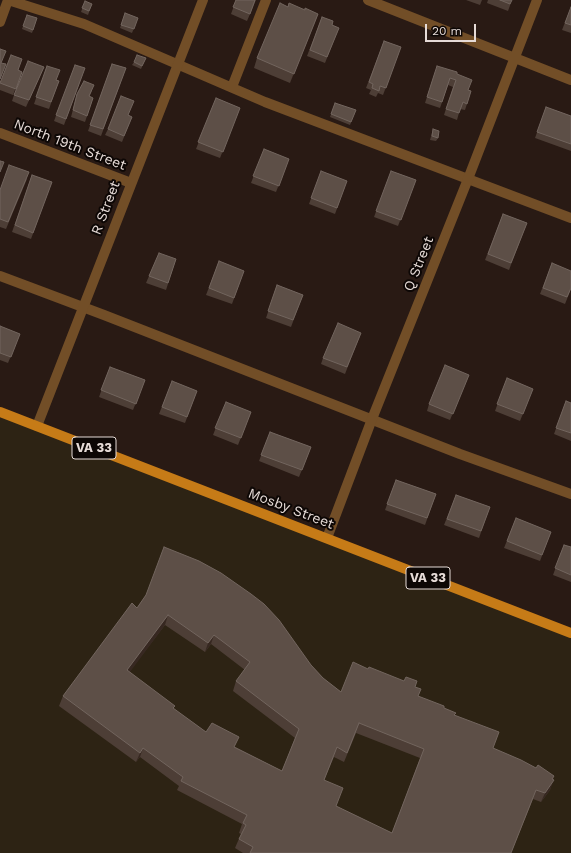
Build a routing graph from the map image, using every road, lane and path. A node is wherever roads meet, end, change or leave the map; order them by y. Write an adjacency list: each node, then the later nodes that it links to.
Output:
1 (8, 0): 6 (street); 8 (street)
2 (203, 0): 8 (street, R Street)
3 (266, 0): 10 (street)
4 (368, 0): 7 (street)
5 (537, 0): 7 (street, Q Street)
6 (0, 22)
7 (514, 58): 9 (street); 12 (street, Q Street)
8 (177, 64): 10 (street); 13 (street, R Street)
9 (571, 80)
10 (232, 87): 12 (street)
11 (0, 133): 13 (street, North 19th Street)
12 (468, 179): 14 (street); 18 (street, Q Street)
13 (130, 183): 16 (street, R Street)
14 (571, 218)
15 (0, 276): 16 (street)
16 (83, 307): 18 (street); 19 (street, R Street)
17 (0, 412): 19 (main road, Mosby Street / VA 33)
18 (372, 419): 20 (street); 21 (street, Q Street)
19 (37, 426): 21 (main road, Mosby Street / VA 33)
20 (571, 494)
21 (327, 538): 22 (main road, Mosby Street / VA 33)
22 (571, 633)

